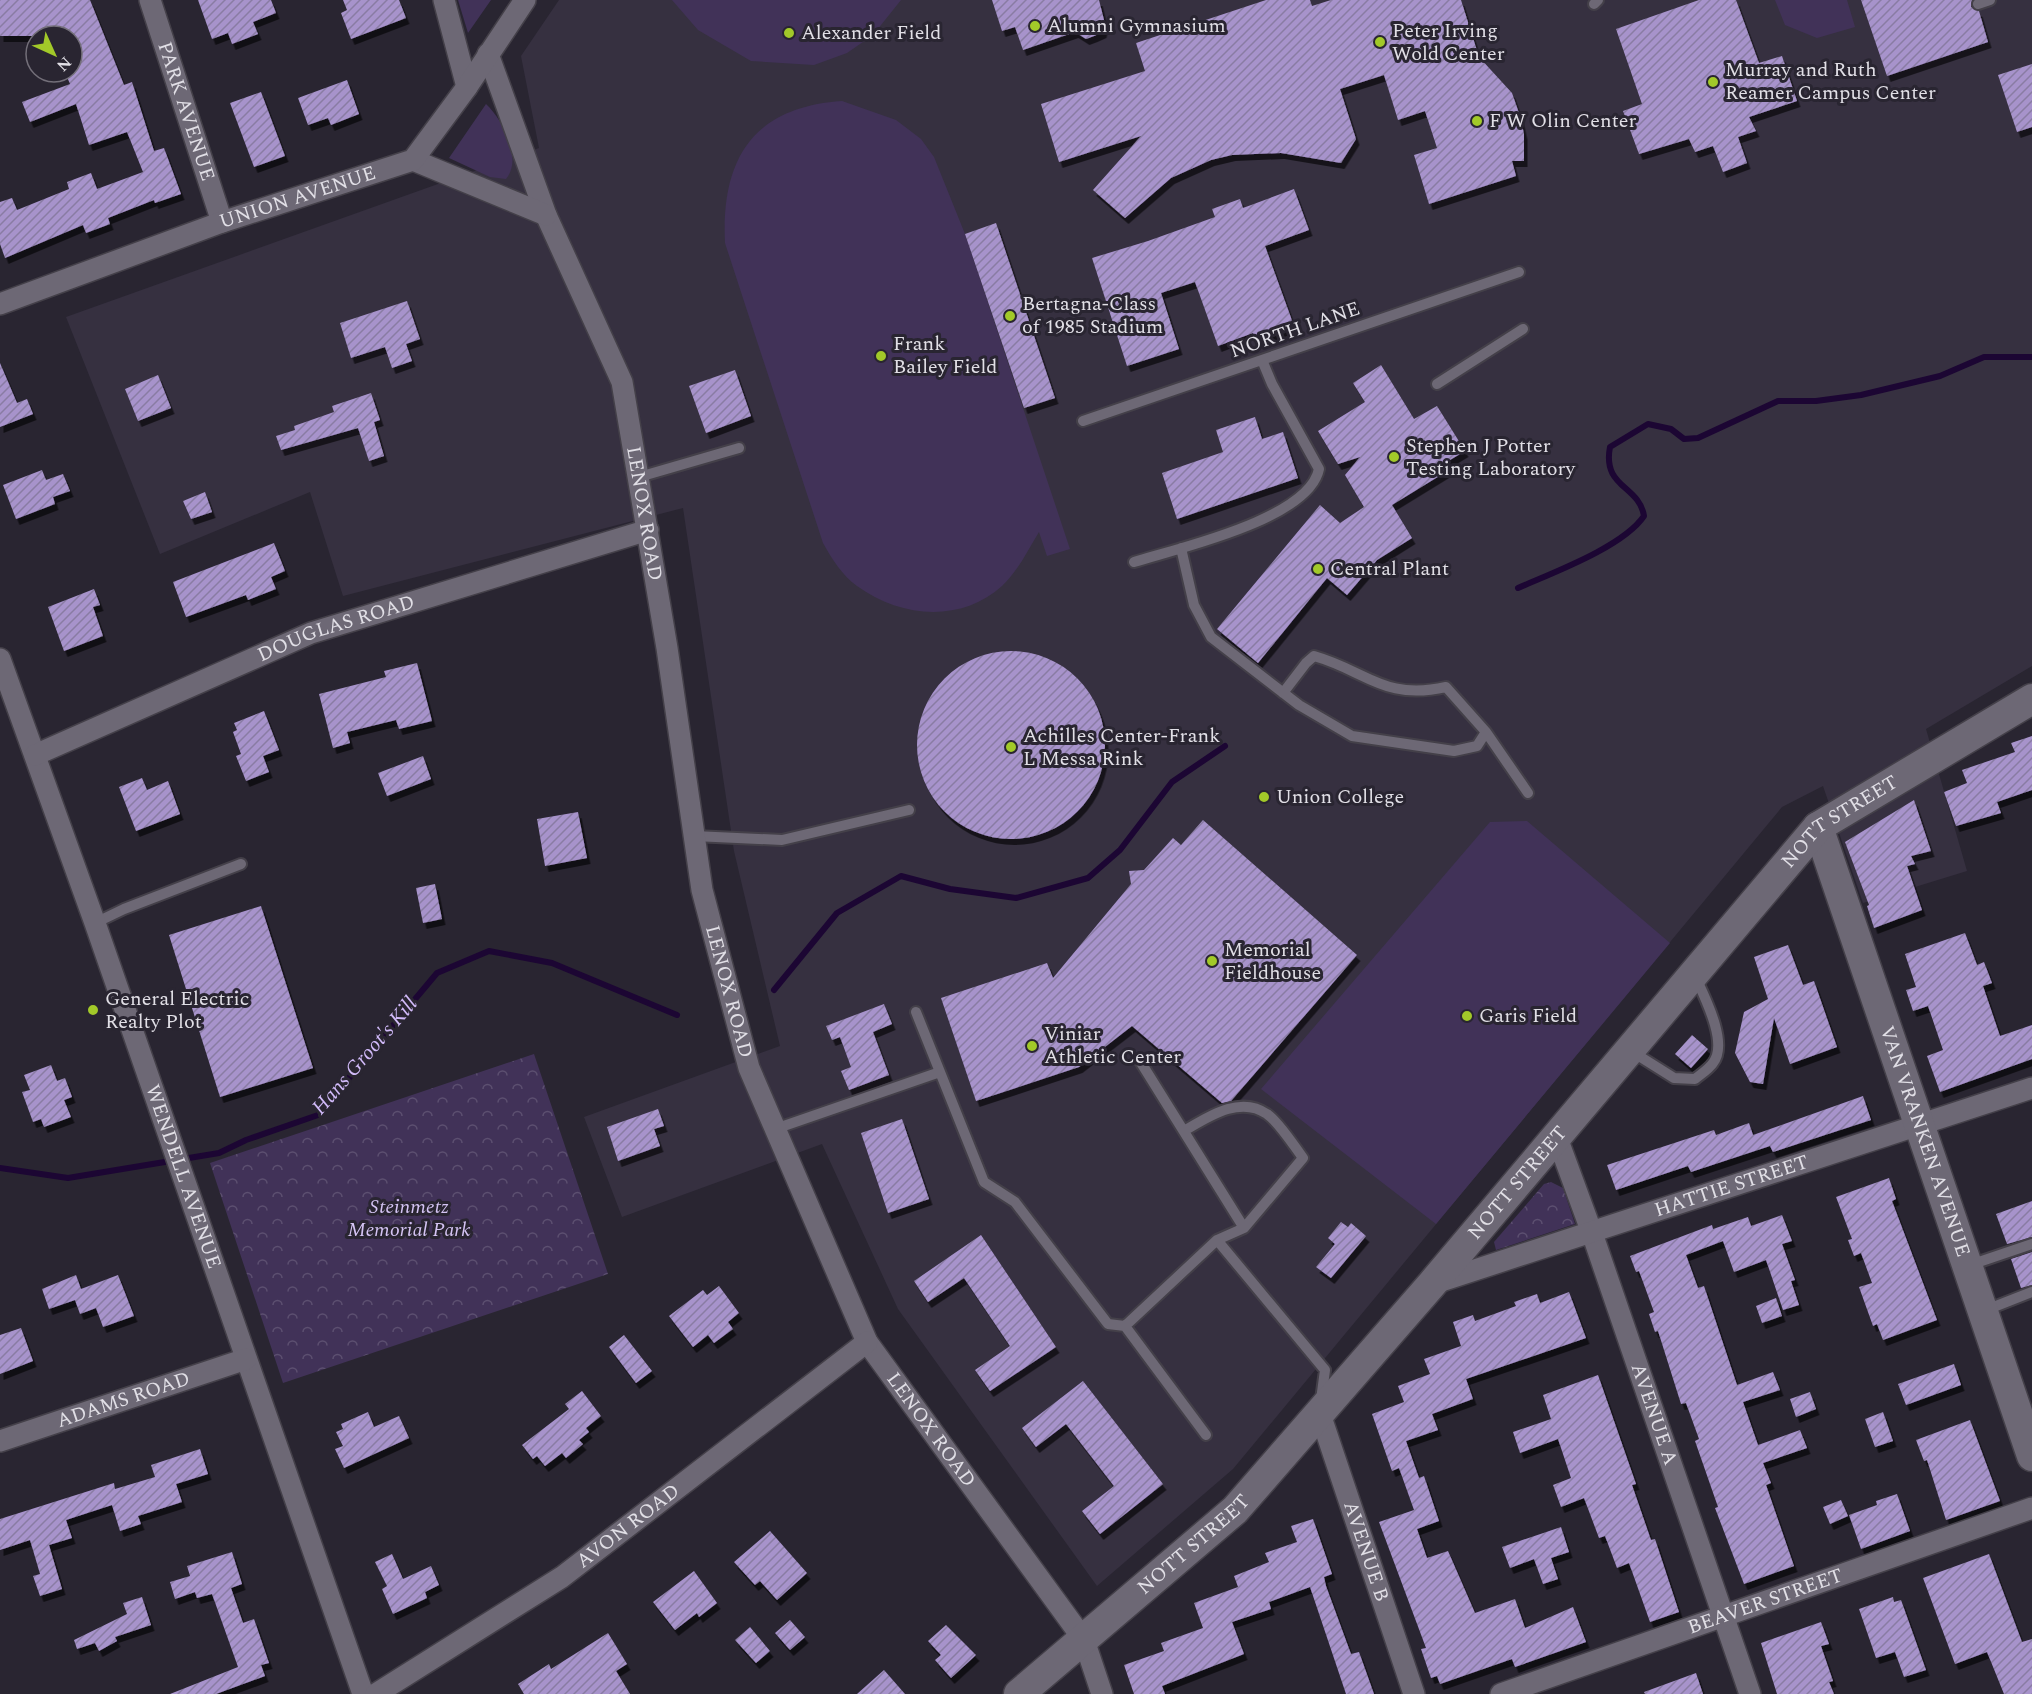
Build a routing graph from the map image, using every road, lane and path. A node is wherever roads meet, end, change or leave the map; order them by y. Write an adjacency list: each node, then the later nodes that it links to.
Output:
1 (150, 0): 10 (street, PARK AVENUE)
2 (444, 0): 7 (street)
3 (525, 0): 6 (street)
4 (1990, 0): 5 (lane)
5 (1978, 4)
6 (488, 54): 7 (street); 9 (street, LENOX ROAD)
7 (467, 87): 8 (street)
8 (413, 160): 9 (street); 10 (street, UNION AVENUE)
9 (546, 215): 18 (street, LENOX ROAD)
10 (222, 222): 12 (street, UNION AVENUE)
11 (1519, 272): 14 (lane, NORTH LANE)
12 (0, 304)
13 (1522, 329): 15 (lane)
14 (1262, 360): 16 (lane, NORTH LANE); 20 (lane)
15 (1437, 384)
16 (1083, 421)
17 (739, 448): 18 (lane)
18 (639, 477): 19 (street, LENOX ROAD)
19 (648, 530): 26 (street, DOUGLAS ROAD); 30 (street, LENOX ROAD)
20 (1181, 548): 21 (lane); 23 (lane)
21 (1134, 562)
22 (0, 659): 26 (street, WENDELL AVENUE)
23 (1283, 693): 25 (lane); 25 (lane)
24 (2032, 699): 29 (main road, NOTT STREET)
25 (1486, 732): 27 (lane)
26 (35, 754): 32 (street, WENDELL AVENUE)
27 (1528, 793)
28 (909, 810): 30 (lane)
29 (1818, 827): 33 (main road, NOTT STREET); 39 (main road, VAN VRANKEN AVENUE)
30 (694, 836): 40 (street, LENOX ROAD)
31 (241, 864): 32 (lane)
32 (95, 924): 53 (street, WENDELL AVENUE)
33 (1694, 973): 35 (main road, NOTT STREET); 35 (lane)
34 (916, 1012): 37 (lane)
35 (1629, 1050): 42 (main road, NOTT STREET)
36 (1140, 1061): 41 (lane)
37 (940, 1072): 40 (lane); 51 (lane)
38 (2032, 1088): 39 (street, HATTIE STREET)
39 (1919, 1126): 44 (street, HATTIE STREET); 47 (main road, VAN VRANKEN AVENUE)
40 (775, 1129): 52 (street, LENOX ROAD)
41 (1184, 1131): 43 (lane); 43 (lane)
42 (1556, 1135): 44 (street, AVENUE A); 48 (main road, NOTT STREET)
43 (1245, 1228): 45 (lane)
44 (1592, 1233): 48 (street, HATTIE STREET); 59 (street, AVENUE A)
45 (1217, 1240): 51 (lane); 54 (lane)
46 (2032, 1244): 47 (lane)
47 (1967, 1266): 50 (main road, VAN VRANKEN AVENUE)
48 (1432, 1284): 54 (main road, NOTT STREET)
49 (2032, 1292): 50 (lane)
50 (1983, 1312): 57 (main road, VAN VRANKEN AVENUE)
51 (1125, 1326): 55 (lane)
52 (867, 1342): 60 (street, LENOX ROAD); 62 (street, AVON ROAD)
53 (246, 1359): 56 (street, ADAMS ROAD); 61 (street, WENDELL AVENUE)
54 (1319, 1411): 60 (main road, NOTT STREET); 65 (street, AVENUE B)
55 (1206, 1435)
56 (0, 1441)
57 (2032, 1456)
58 (2032, 1508): 59 (street, BEAVER STREET)
59 (1723, 1616): 66 (street, BEAVER STREET); 67 (street, AVENUE A)
60 (1084, 1640): 63 (main road, NOTT STREET); 64 (street, LENOX ROAD)
61 (363, 1694)
62 (376, 1694)
63 (1019, 1694)
64 (1102, 1694)
65 (1414, 1694)
66 (1501, 1694)
67 (1750, 1694)

